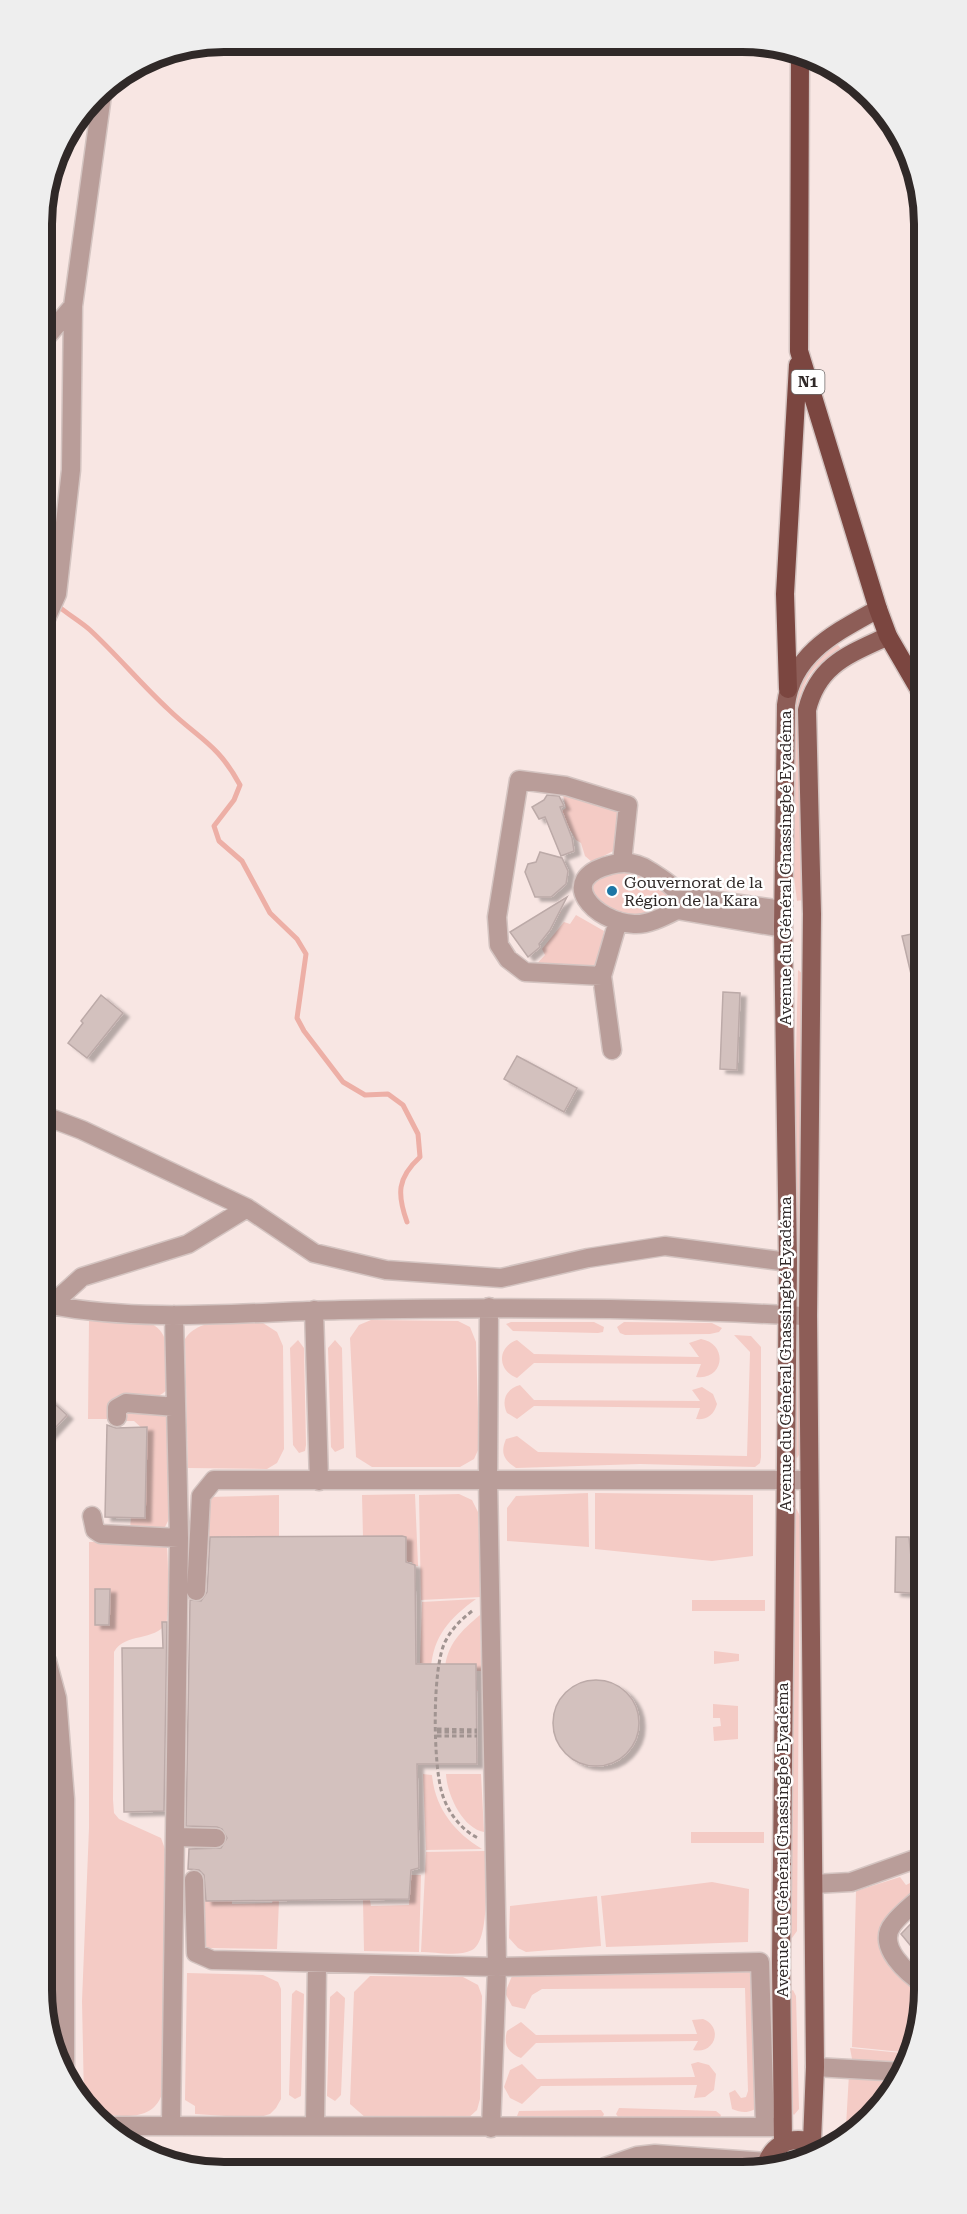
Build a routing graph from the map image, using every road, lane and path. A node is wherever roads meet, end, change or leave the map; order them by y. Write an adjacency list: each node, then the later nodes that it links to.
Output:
1 (800, 63): 5 (highway, N1)
2 (102, 104): 3 (street)
3 (73, 306): 4 (street); 6 (street)
4 (53, 329)
5 (799, 351): 7 (highway, N1); 10 (highway)
6 (53, 591)
7 (878, 609): 8 (highway, N1); 10 (main road, Avenue du Général Gnassingbé Eyadéma)
8 (888, 636): 9 (highway, N1); 15 (main road, Avenue du Général Gnassingbé Eyadéma)
9 (914, 679)
10 (788, 689): 13 (main road, Avenue du Général Gnassingbé Eyadéma)
11 (622, 862): 12 (street); 14 (street); 16 (street)
12 (680, 903): 13 (street); 14 (street)
13 (783, 919): 15 (main road); 20 (main road, Avenue du Général Gnassingbé Eyadéma)
14 (618, 921): 16 (street)
15 (812, 932): 27 (main road, Avenue du Général Gnassingbé Eyadéma)
16 (602, 976): 17 (street)
17 (612, 1050)
18 (52, 1119): 19 (street)
19 (248, 1208): 20 (street); 21 (street)
20 (788, 1262): 26 (main road, Avenue du Général Gnassingbé Eyadéma)
21 (52, 1303)
22 (489, 1307): 24 (street); 26 (street); 31 (street)
23 (52, 1308): 25 (street)
24 (314, 1310): 25 (street); 33 (street)
25 (174, 1315): 28 (street)
26 (786, 1315): 27 (street); 30 (main road, Avenue du Général Gnassingbé Eyadéma)
27 (808, 1316): 32 (main road, Avenue du Général Gnassingbé Eyadéma)
28 (176, 1407): 29 (street); 35 (street)
29 (117, 1417)
30 (784, 1478): 31 (street); 32 (street); 48 (main road, Avenue du Général Gnassingbé Eyadéma)
31 (488, 1480): 33 (street); 37 (street)
32 (809, 1480): 45 (main road, Avenue du Général Gnassingbé Eyadéma)
33 (319, 1482): 36 (street)
34 (92, 1516): 35 (street)
35 (179, 1538): 40 (street)
36 (196, 1591)
37 (490, 1602): 42 (street); 42 (path)
38 (52, 1680): 53 (street)
39 (437, 1732): 39 (path)
40 (176, 1837): 41 (street); 56 (street)
41 (216, 1838)
42 (495, 1842): 51 (street)
43 (914, 1864): 45 (street)
44 (194, 1880): 49 (street)
45 (814, 1884): 50 (main road, Avenue du Général Gnassingbé Eyadéma)
46 (914, 1904): 52 (street)
47 (760, 1962): 48 (street); 51 (street); 60 (street)
48 (781, 1964): 50 (main road); 60 (main road, Avenue du Général Gnassingbé Eyadéma)
49 (316, 1965): 51 (street); 57 (street)
50 (813, 1965): 54 (main road, Avenue du Général Gnassingbé Eyadéma)
51 (497, 1967): 59 (street)
52 (914, 1979)
53 (65, 2052)
54 (815, 2067): 55 (street); 61 (main road, Avenue du Général Gnassingbé Eyadéma)
55 (893, 2071)
56 (171, 2125): 57 (street); 58 (street)
57 (315, 2125): 59 (street)
58 (120, 2126)
59 (491, 2128): 60 (street)
60 (777, 2133): 62 (main road); 63 (main road)
61 (818, 2144)
62 (815, 2145)
63 (770, 2159)
64 (620, 2162): 65 (street)
65 (743, 2162)

